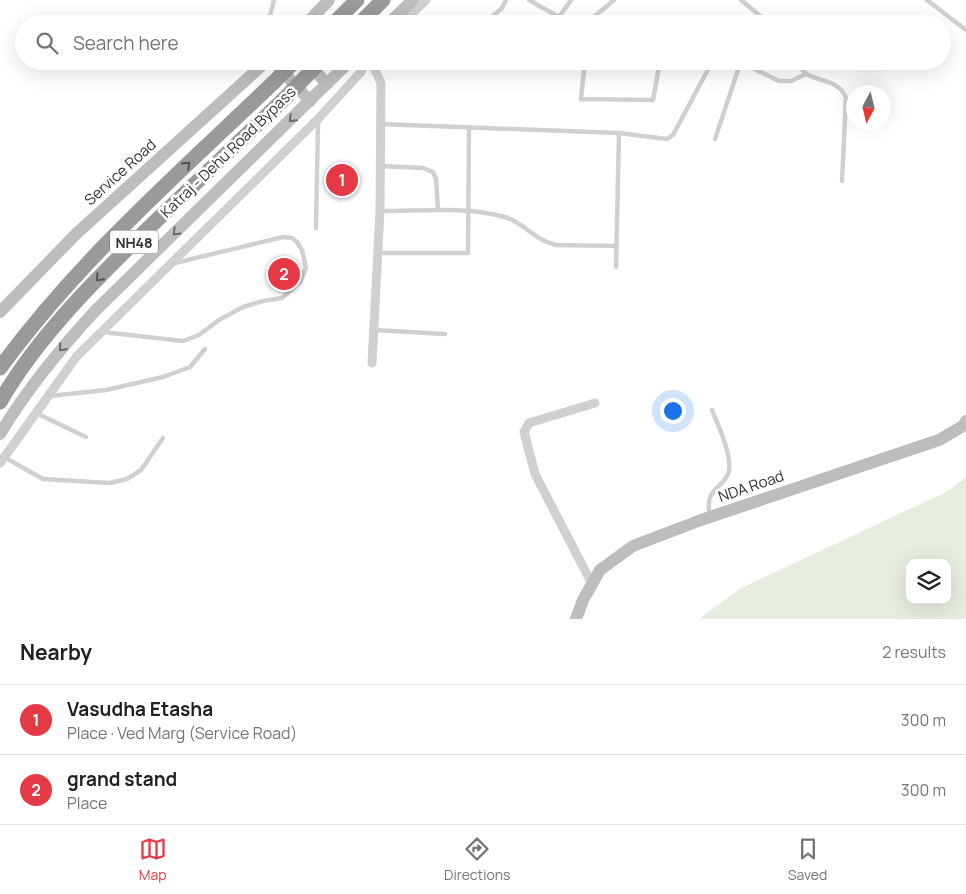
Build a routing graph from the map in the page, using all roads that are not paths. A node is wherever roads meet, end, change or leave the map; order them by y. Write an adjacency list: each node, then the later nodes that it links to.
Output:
1 (274, 0): 13 (lane)
2 (329, 0): 14 (street)
3 (357, 0): 15 (highway)
4 (383, 0): 16 (highway)
5 (413, 0): 17 (street)
6 (426, 0): 18 (street)
7 (506, 0): 19 (lane)
8 (528, 0): 20 (lane)
9 (571, 0): 21 (lane)
10 (614, 0): 22 (lane)
11 (741, 0): 23 (lane)
12 (927, 0): 24 (lane)
13 (270, 15)
14 (315, 15)
15 (342, 15)
16 (368, 15)
17 (397, 15)
18 (410, 15)
19 (494, 15)
20 (555, 15)
21 (560, 15)
22 (597, 15)
23 (755, 15)
24 (946, 15)
25 (951, 18): 26 (lane)
26 (966, 30)
27 (257, 70): 59 (street, Service Road)
28 (281, 70): 43 (street)
29 (286, 70): 65 (highway, Katraj - Dehu Road Bypass / NH48, one-way to 29, bridge)
30 (312, 70): 67 (highway, Katraj - Dehu Road Bypass / NH48, one-way to 67, bridge)
31 (314, 70): 42 (street)
32 (341, 70): 42 (street)
33 (362, 70): 44 (street)
34 (376, 70): 45 (street)
35 (584, 70): 36 (lane)
36 (658, 70)
37 (708, 70): 47 (lane)
38 (737, 70): 48 (lane)
39 (756, 70): 41 (lane)
40 (801, 70): 41 (lane)
41 (806, 74): 50 (lane)
42 (327, 84): 43 (street)
43 (310, 101): 72 (street, one-way to 72)
44 (318, 119): 54 (lane); 57 (street)
45 (380, 124): 46 (lane); 49 (street)
46 (469, 127): 47 (lane); 53 (lane)
47 (619, 133): 55 (lane)
48 (715, 139)
49 (380, 166): 51 (lane); 52 (street)
50 (842, 181)
51 (438, 210): 52 (lane); 53 (lane)
52 (380, 211): 56 (street)
53 (469, 212): 55 (lane); 56 (lane)
54 (316, 228)
55 (616, 246): 58 (lane)
56 (378, 253): 60 (street)
57 (171, 264): 61 (street); 61 (lane)
58 (616, 268)
59 (0, 312)
60 (374, 330): 62 (lane); 64 (street)
61 (102, 332): 66 (street)
62 (446, 334)
63 (205, 349): 66 (lane)
64 (372, 363)
65 (0, 368)
66 (48, 396): 70 (street)
67 (0, 402)
68 (595, 403): 77 (street)
69 (712, 410): 76 (lane)
70 (36, 413): 73 (lane); 75 (street)
71 (966, 421): 76 (street, NDA Road)
72 (0, 434)
73 (86, 437)
74 (163, 438): 75 (lane)
75 (2, 460)
76 (710, 517): 77 (street, NDA Road)
77 (592, 584): 78 (street, NDA Road)
78 (576, 619)

